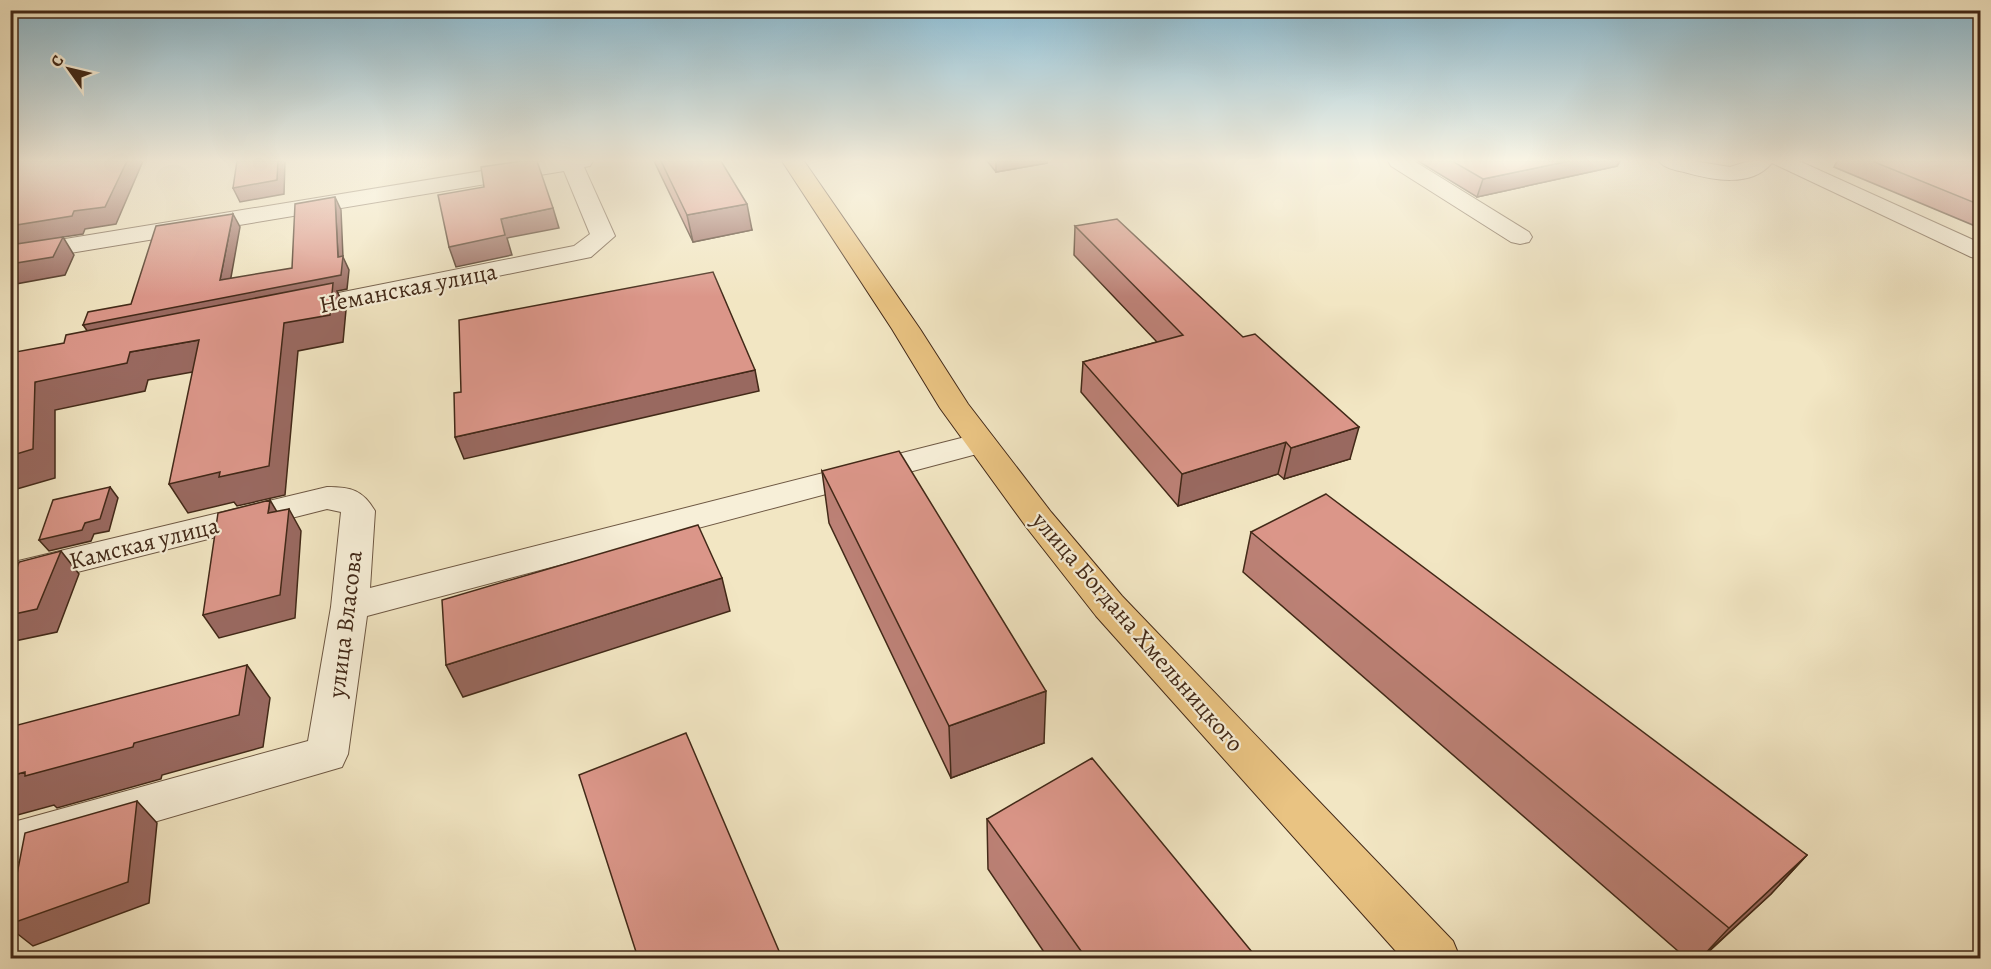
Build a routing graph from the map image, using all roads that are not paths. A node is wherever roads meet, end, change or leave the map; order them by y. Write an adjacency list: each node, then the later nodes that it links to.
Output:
1 (306, 206): 8 (street)
2 (592, 206): 9 (street, Неманская улица)
3 (823, 206): 10 (main road, улица Богдана Хмельницкого)
4 (1471, 206): 6 (street)
5 (1880, 206): 7 (street)
6 (1520, 237)
7 (1980, 252)
8 (10, 256)
9 (279, 313)
10 (981, 443): 13 (street); 15 (main road, улица Богдана Хмельницкого)
11 (348, 499): 12 (street, Камская улица); 13 (street, улица Власова)
12 (10, 576)
13 (350, 608): 14 (street, улица Власова)
14 (10, 844)
15 (1435, 958)

